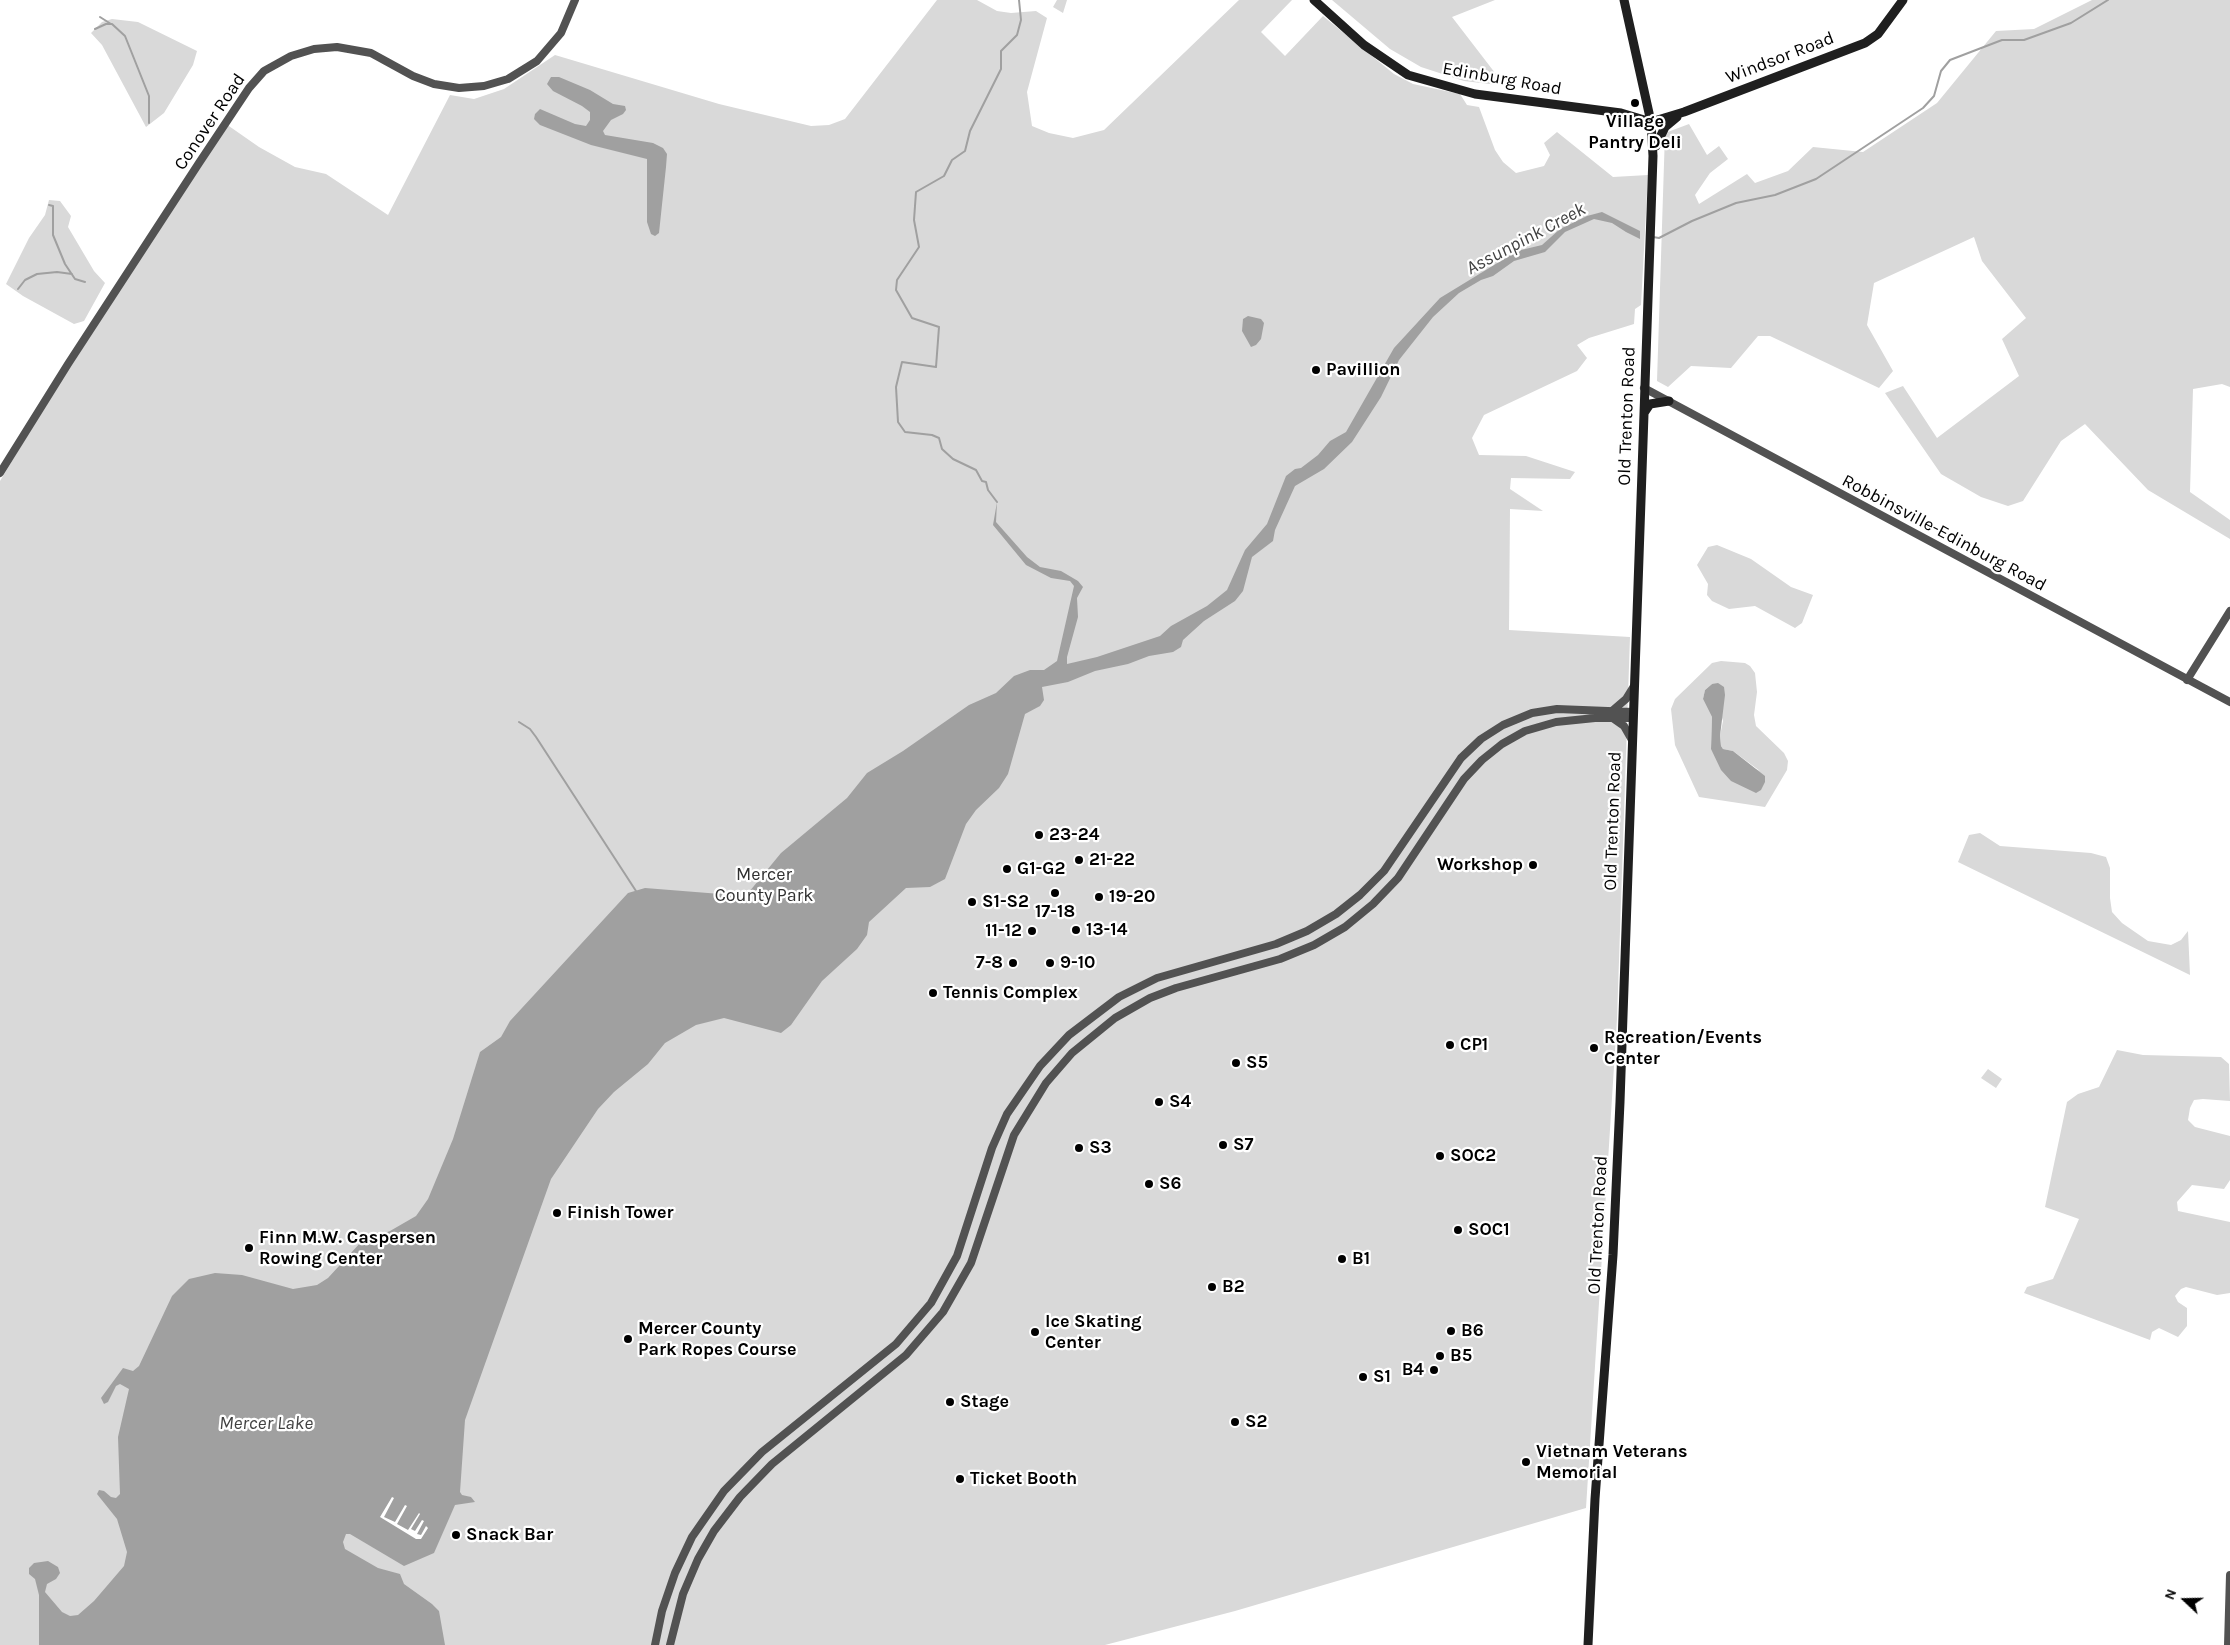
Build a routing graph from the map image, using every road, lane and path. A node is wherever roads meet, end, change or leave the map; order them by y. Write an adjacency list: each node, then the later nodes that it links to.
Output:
1 (575, 0): 11 (street, Conover Road)
2 (1314, 0): 6 (main road, Edinburg Road)
3 (1624, 0): 6 (main road, Old Trenton Road)
4 (1903, 0): 5 (main road, Windsor Road)
5 (1684, 112): 6 (main road, Windsor Road); 7 (main road)
6 (1651, 122): 7 (main road, Old Trenton Road)
7 (1653, 156): 8 (main road, Old Trenton Road)
8 (1644, 388): 9 (street, Robbinsville-Edinburg Road); 10 (main road, Old Trenton Road)
9 (1669, 401): 10 (main road); 13 (street, Robbinsville-Edinburg Road)
10 (1643, 413): 14 (main road, Old Trenton Road)
11 (0, 473)
12 (2230, 611): 13 (street)
13 (2187, 680): 15 (street, Robbinsville-Edinburg Road)
14 (1634, 686): 16 (street); 17 (main road, Old Trenton Road)
15 (2230, 702)
16 (1612, 714): 17 (street); 18 (street); 20 (street); 21 (street)
17 (1633, 715): 18 (main road, Old Trenton Road)
18 (1632, 740): 22 (main road, Old Trenton Road)
19 (2230, 1575): 23 (street)
20 (655, 1645)
21 (670, 1645)
22 (1588, 1645)
23 (2228, 1645)

